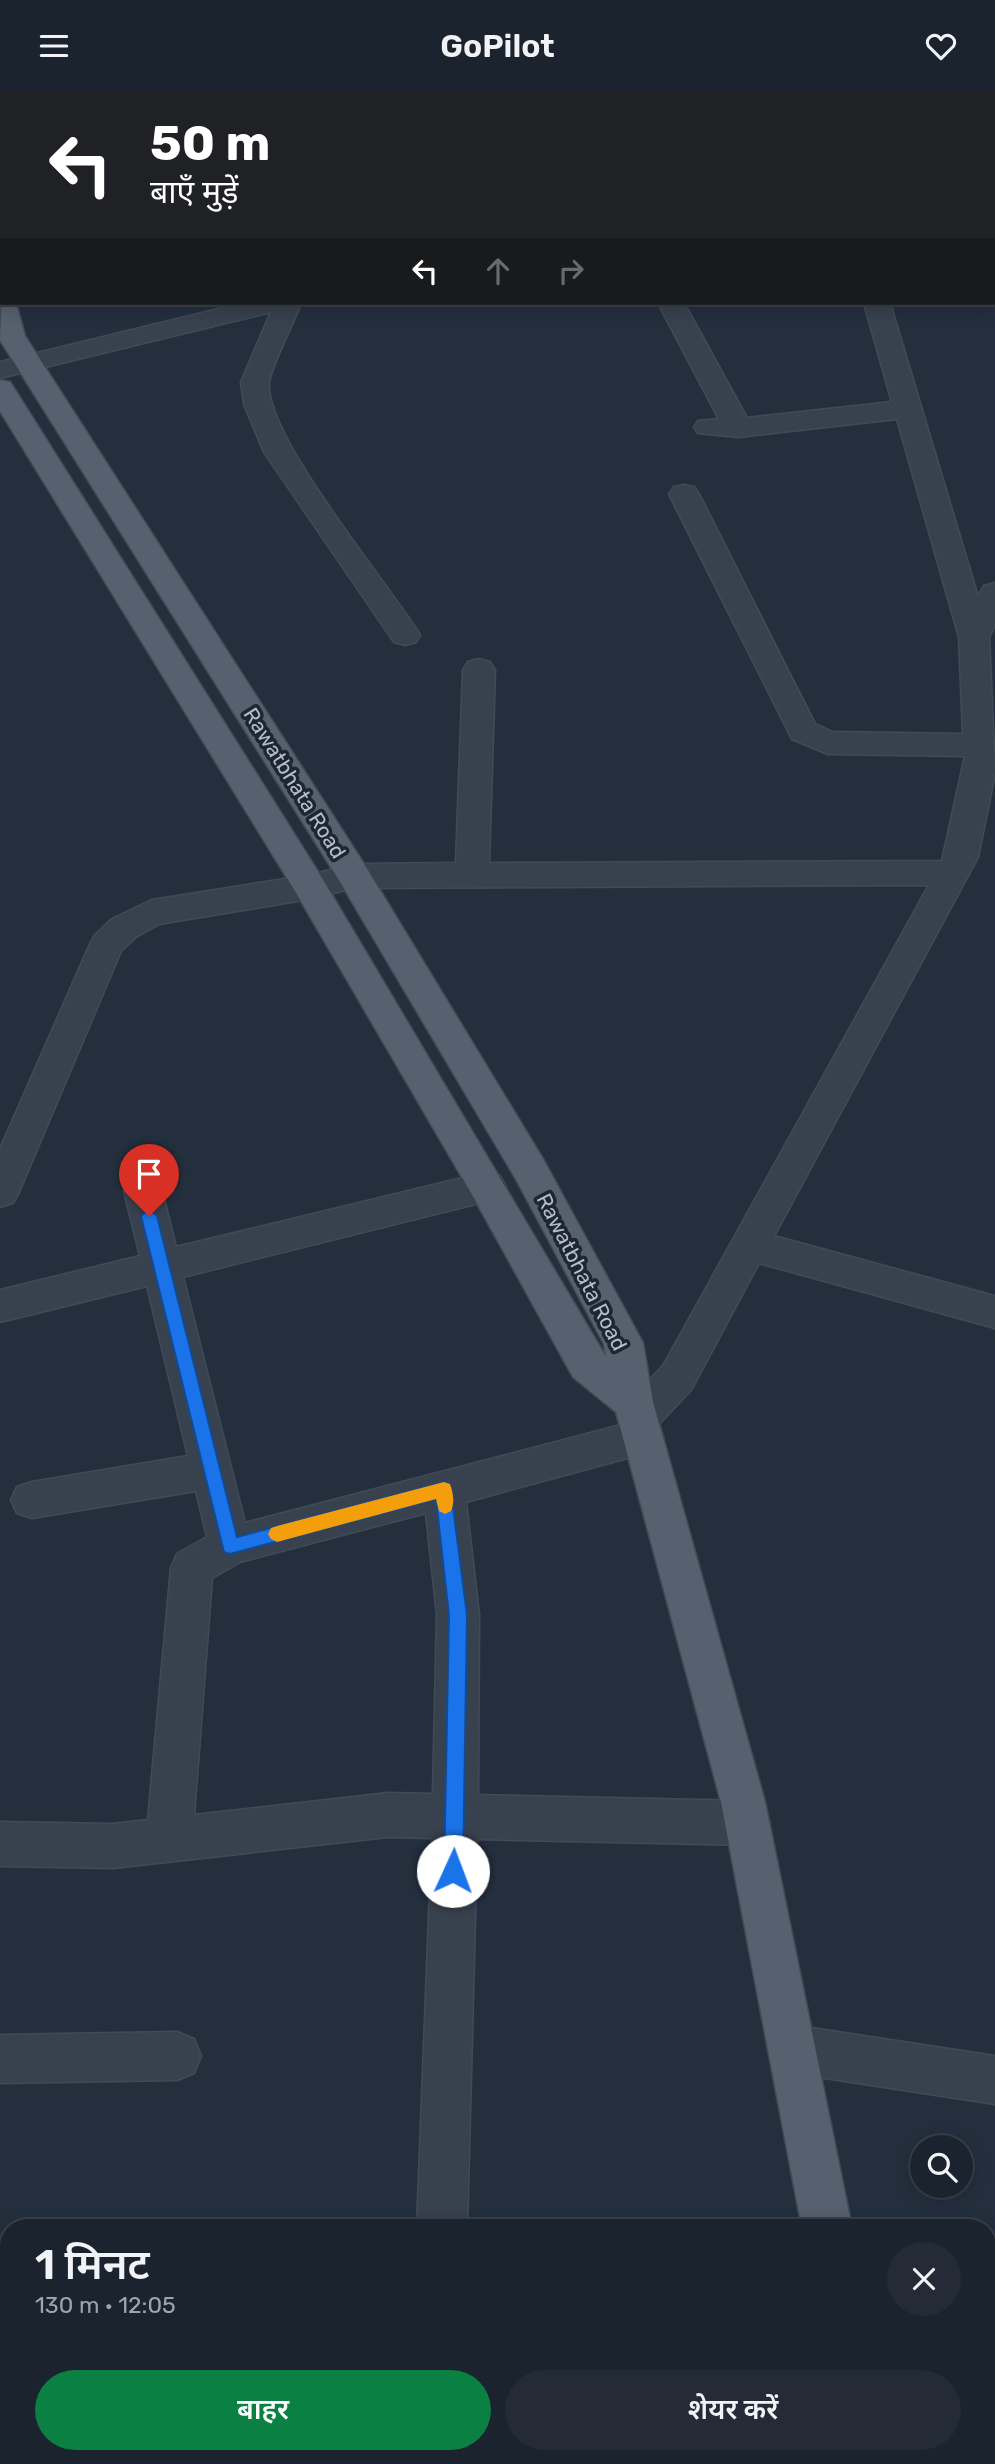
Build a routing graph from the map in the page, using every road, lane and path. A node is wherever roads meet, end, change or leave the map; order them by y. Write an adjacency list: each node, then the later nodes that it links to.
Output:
1 (3, 305): 6 (main road, Rawatbhata Road)
2 (267, 305): 6 (street)
3 (287, 305): 13 (street)
4 (672, 305): 10 (street)
5 (878, 305): 8 (street)
6 (14, 367): 18 (main road, Rawatbhata Road)
7 (0, 389): 20 (main road, Rawatbhata Road)
8 (908, 409): 10 (street); 14 (street)
9 (708, 427): 10 (street)
10 (738, 428)
11 (684, 494): 16 (street)
12 (995, 593): 14 (street)
13 (405, 635)
14 (974, 637): 16 (street)
15 (479, 670): 19 (street)
16 (988, 742): 17 (street)
17 (953, 873): 19 (street); 24 (street)
18 (354, 876): 19 (street); 20 (street); 28 (main road, Rawatbhata Road)
19 (472, 877)
20 (310, 887): 21 (main road, Rawatbhata Road); 23 (street)
21 (486, 1187): 25 (street); 28 (main road, Rawatbhata Road)
22 (143, 1191): 25 (street)
23 (0, 1192)
24 (750, 1245): 27 (street); 28 (street)
25 (161, 1266): 26 (street); 29 (street)
26 (0, 1306)
27 (995, 1311)
28 (638, 1419): 30 (street); 34 (main road)
29 (211, 1470): 31 (street); 32 (street)
30 (444, 1490): 32 (street); 33 (street)
31 (32, 1500)
32 (230, 1546): 35 (street)
33 (455, 1817): 34 (street); 35 (street); 41 (street)
34 (747, 1823): 37 (main road)
35 (169, 1840): 36 (street)
36 (0, 1844)
37 (792, 2049): 40 (street); 42 (main road)
38 (177, 2056): 39 (street)
39 (0, 2059)
40 (995, 2080)
41 (442, 2219)
42 (825, 2219)

